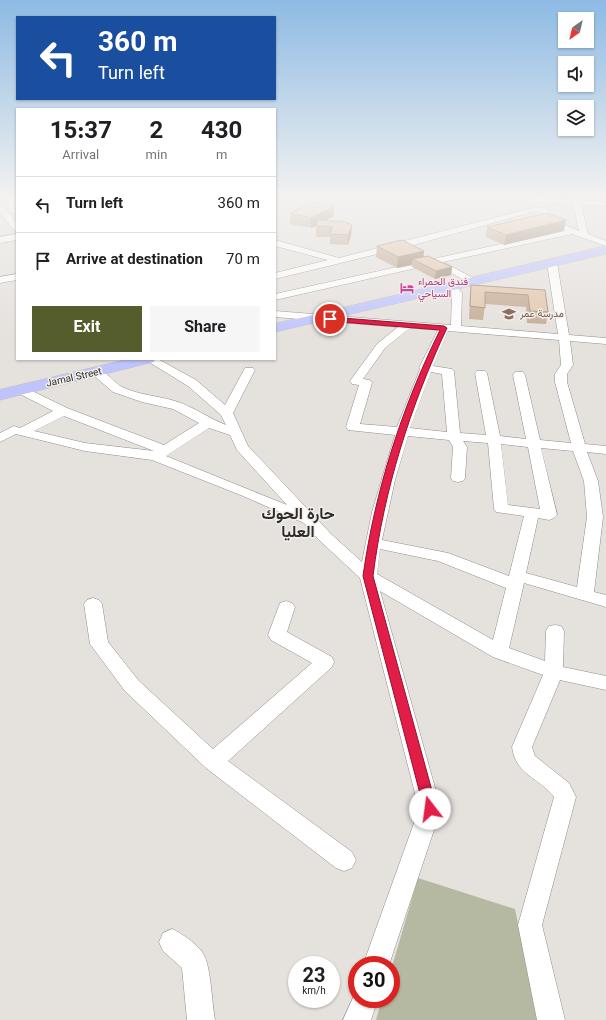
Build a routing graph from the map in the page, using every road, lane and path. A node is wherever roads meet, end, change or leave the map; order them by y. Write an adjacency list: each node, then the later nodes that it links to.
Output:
1 (277, 244): 6 (street)
2 (407, 244): 4 (street)
3 (514, 244): 7 (street)
4 (403, 245): 6 (street); 7 (street)
5 (606, 246): 8 (main road); 14 (main road)
6 (338, 260): 11 (street)
7 (433, 261): 14 (street); 17 (street)
8 (552, 263): 14 (main road); 25 (street)
9 (0, 269): 13 (street)
10 (276, 269): 11 (street)
11 (286, 274): 12 (street)
12 (276, 276)
13 (14, 278): 15 (street)
14 (468, 279): 16 (main road); 19 (main road)
15 (0, 280)
16 (451, 286): 20 (main road); 24 (street)
17 (276, 297)
18 (276, 314): 19 (street)
19 (293, 316): 20 (street); 21 (main road)
20 (315, 318): 22 (street); 23 (main road)
21 (276, 320)
22 (407, 325): 24 (street); 43 (street)
23 (276, 328)
24 (450, 328): 25 (street); 30 (street)
25 (564, 338): 26 (street); 48 (street)
26 (606, 341)
27 (114, 360): 35 (main road, Jamal Street)
28 (145, 360): 32 (main road, Jamal Street)
29 (151, 360): 39 (street)
30 (425, 368): 43 (street); 44 (street)
31 (249, 370): 39 (street)
32 (96, 372): 36 (main road, Jamal Street); 40 (street)
33 (481, 372): 46 (street)
34 (518, 375): 47 (street)
35 (0, 386)
36 (22, 390): 37 (main road, Jamal Street); 38 (street)
37 (0, 395)
38 (63, 411): 41 (street); 50 (street)
39 (227, 413): 42 (street)
40 (208, 423): 42 (street); 50 (street)
41 (22, 432): 45 (street); 50 (street)
42 (235, 432): 53 (street)
43 (401, 432): 44 (street); 54 (street)
44 (454, 436): 46 (street); 51 (street)
45 (0, 438)
46 (494, 440): 47 (street); 52 (street)
47 (534, 444): 48 (street); 52 (street)
48 (579, 448): 49 (street); 57 (street)
49 (606, 450)
50 (160, 453): 53 (street)
51 (458, 478)
52 (532, 513): 56 (street)
53 (311, 522): 55 (street)
54 (373, 543): 55 (street); 56 (street)
55 (368, 576): 62 (street); 68 (street)
56 (516, 580): 57 (street); 62 (street)
57 (585, 594): 58 (street)
58 (606, 601)
59 (92, 604): 65 (street)
60 (286, 607): 65 (street)
61 (555, 631): 63 (street)
62 (500, 652): 63 (street)
63 (554, 672): 64 (street); 72 (street)
64 (606, 683)
65 (213, 762): 66 (street)
66 (344, 860)
67 (172, 942): 70 (street)
68 (379, 956)
69 (362, 1008): 71 (street)
70 (201, 1020)
71 (357, 1020)
72 (551, 1020)

